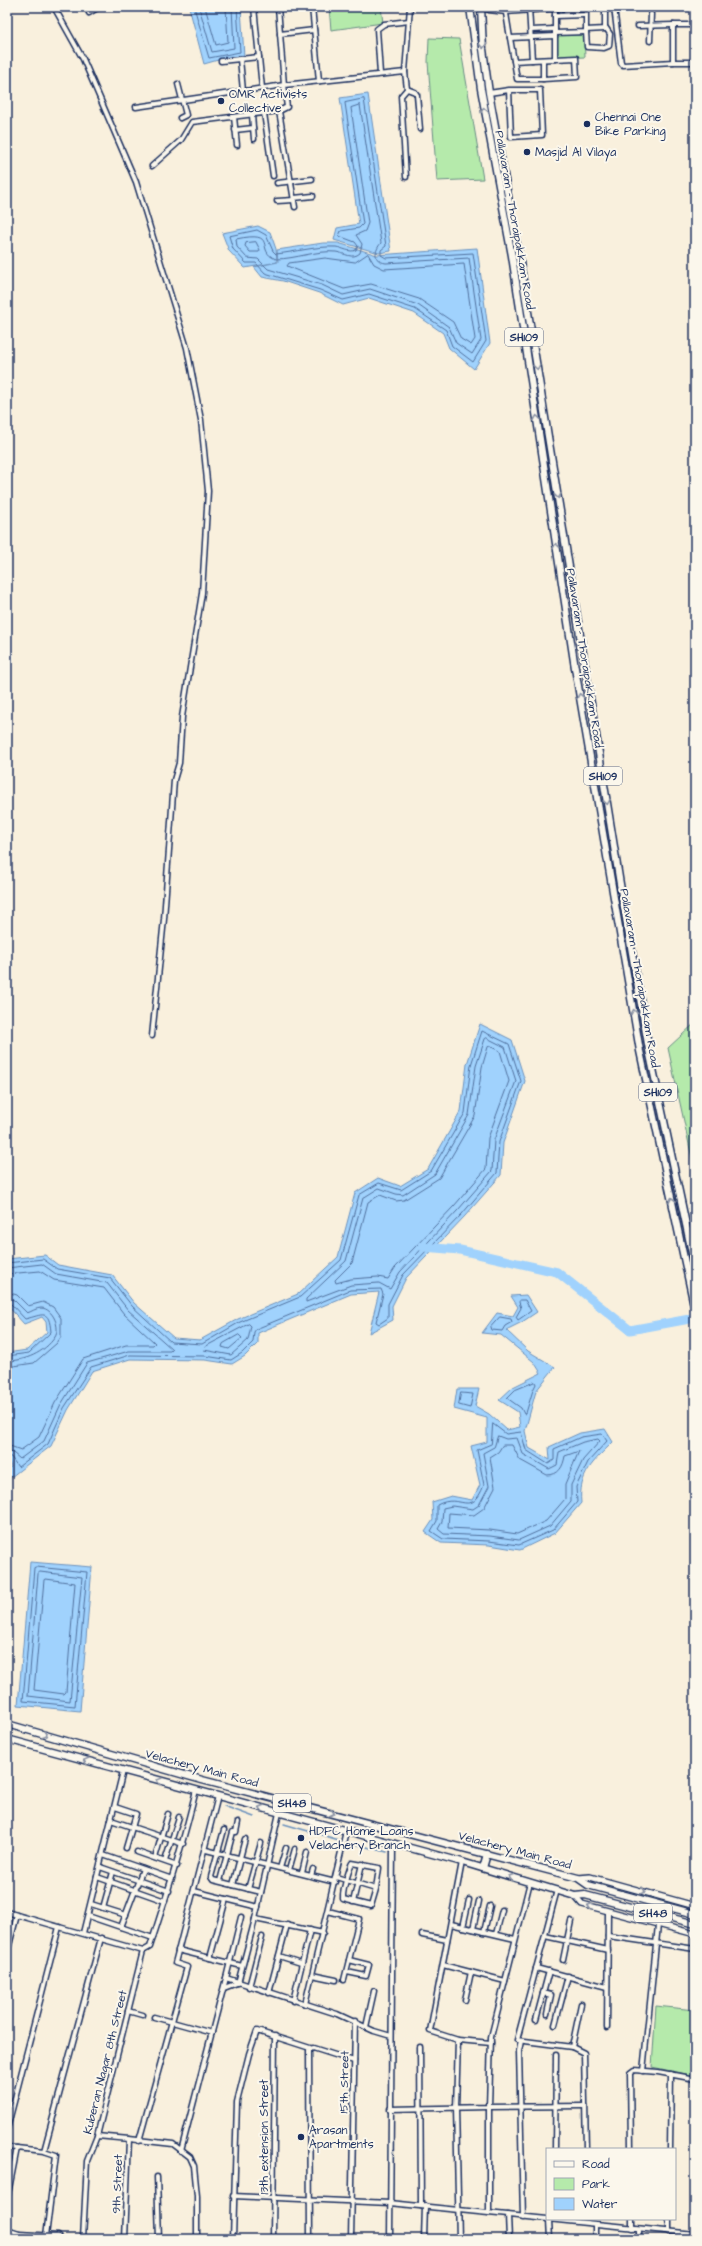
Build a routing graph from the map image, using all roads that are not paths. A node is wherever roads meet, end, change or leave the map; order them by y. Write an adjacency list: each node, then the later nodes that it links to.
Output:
1 (54, 7): 81 (street)
2 (99, 7): 17 (street)
3 (254, 7): 35 (street)
4 (278, 7): 31 (street)
5 (312, 7): 27 (street)
6 (410, 7): 21 (street)
7 (470, 7): 78 (main road, Pallavaram - Thoraipakkam Road / SH109, one-way to 7)
8 (481, 7): 54 (main road, Pallavaram - Thoraipakkam Road / SH109, one-way to 54)
9 (573, 7): 14 (street)
10 (586, 7): 19 (street)
11 (605, 7): 26 (street)
12 (614, 7): 42 (street)
13 (490, 8): 15 (street)
14 (555, 8): 16 (street); 20 (street)
15 (505, 9): 16 (street); 33 (street)
16 (529, 9): 28 (street)
17 (89, 13)
18 (651, 14): 22 (street)
19 (586, 15): 20 (street); 29 (street)
20 (555, 16): 30 (street)
21 (409, 21): 44 (street); 45 (street)
22 (651, 25): 23 (street); 25 (street); 34 (street)
23 (673, 25): 24 (street); 42 (street)
24 (695, 25)
25 (638, 26)
26 (606, 28): 29 (street); 29 (street)
27 (314, 30): 31 (street); 47 (street)
28 (531, 30): 30 (street); 32 (street)
29 (586, 31): 30 (street)
30 (555, 33): 32 (street); 37 (street)
31 (280, 34): 49 (street)
32 (531, 37): 33 (street); 38 (street)
33 (510, 38): 41 (street)
34 (650, 41)
35 (259, 57): 36 (street); 50 (street)
36 (240, 59): 40 (street); 53 (street)
37 (555, 59): 39 (street); 46 (street)
38 (532, 60): 39 (street); 41 (street)
39 (543, 60): 46 (street)
40 (221, 61)
41 (514, 61): 46 (street)
42 (673, 62): 43 (street)
43 (695, 62)
44 (405, 72): 45 (street); 51 (street)
45 (380, 74): 47 (street)
46 (543, 79)
47 (319, 81): 49 (street)
48 (178, 84): 55 (street)
49 (284, 86): 50 (street); 57 (street)
50 (262, 88): 53 (street)
51 (407, 89): 63 (street); 69 (street)
52 (509, 90): 52 (street); 54 (street)
53 (243, 91): 55 (street)
54 (489, 93): 77 (main road, Pallavaram - Thoraipakkam Road / SH109, one-way to 77)
55 (182, 100): 56 (street); 61 (street)
56 (136, 107)
57 (279, 111): 58 (street); 71 (street)
58 (264, 113): 59 (street); 68 (street)
59 (252, 115): 60 (street); 62 (street)
60 (234, 117): 64 (street); 67 (street)
61 (180, 118)
62 (253, 128): 64 (street); 65 (street)
63 (420, 129)
64 (235, 130): 66 (street)
65 (254, 139)
66 (237, 145)
67 (152, 166)
68 (273, 176)
69 (406, 178)
70 (312, 179): 71 (street)
71 (290, 182): 72 (street); 74 (street)
72 (277, 183)
73 (313, 196): 74 (street)
74 (294, 199): 75 (street); 76 (street)
75 (277, 201)
76 (295, 207)
77 (630, 943): 78 (main road); 79 (main road, Pallavaram - Thoraipakkam Road / SH109)
78 (622, 945): 80 (main road, Pallavaram - Thoraipakkam Road / SH109)
79 (634, 966): 80 (main road); 82 (main road, Pallavaram - Thoraipakkam Road / SH109)
80 (626, 967): 83 (main road, Pallavaram - Thoraipakkam Road / SH109, one-way to 80)
81 (152, 1036)
82 (658, 1094): 83 (main road); 84 (main road, Pallavaram - Thoraipakkam Road / SH109)
83 (650, 1096): 86 (main road, Pallavaram - Thoraipakkam Road / SH109, one-way to 83)
84 (695, 1267)
85 (695, 1271): 86 (main road)
86 (687, 1273): 87 (main road, Pallavaram - Thoraipakkam Road / SH109)
87 (695, 1310)
88 (7, 1724): 115 (main road, Velachery Main Road / SH48, one-way to 115)
89 (7, 1739): 90 (main road, Velachery Main Road / SH48, one-way to 89)
90 (123, 1771): 91 (main road, Velachery Main Road / SH48, one-way to 90); 93 (street)
91 (196, 1790): 92 (main road, Velachery Main Road / SH48); 106 (street)
92 (218, 1796): 94 (main road, Velachery Main Road / SH48, one-way to 92); 111 (street)
93 (115, 1807): 97 (street); 99 (street)
94 (279, 1813): 101 (main road, Velachery Main Road / SH48); 123 (street)
95 (168, 1814): 102 (street)
96 (179, 1817): 104 (street)
97 (112, 1820): 99 (street); 116 (street)
98 (238, 1822): 117 (street)
99 (132, 1827): 102 (street); 108 (street)
100 (224, 1830): 114 (street)
101 (346, 1831): 107 (main road, Velachery Main Road / SH48); 136 (street)
102 (161, 1836): 104 (street); 118 (street)
103 (245, 1839): 119 (street)
104 (172, 1840): 106 (street); 120 (street)
105 (261, 1843): 121 (street)
106 (183, 1844): 125 (street)
107 (394, 1844): 122 (main road, Velachery Main Road / SH48); 246 (street)
108 (126, 1848)
109 (286, 1848): 127 (street)
110 (296, 1849): 131 (street)
111 (206, 1850): 114 (street); 152 (street)
112 (137, 1852): 118 (street)
113 (307, 1852): 133 (street)
114 (217, 1853): 117 (street); 140 (street)
115 (487, 1854): 128 (main road); 137 (main road, Velachery Main Road / SH48)
116 (103, 1855): 126 (street); 129 (street)
117 (228, 1856): 119 (street); 140 (street)
118 (155, 1858): 120 (street)
119 (240, 1858): 121 (street); 146 (street)
120 (165, 1861): 125 (street)
121 (256, 1861): 123 (street); 147 (street)
122 (462, 1862): 128 (main road, Velachery Main Road / SH48); 176 (street)
123 (268, 1864): 127 (street); 153 (street)
124 (362, 1864): 141 (street); 145 (street); 148 (street)
125 (177, 1866): 138 (street)
126 (100, 1867): 132 (street); 134 (street)
127 (280, 1868): 131 (street)
128 (483, 1868): 144 (main road, Velachery Main Road / SH48, one-way to 128)
129 (143, 1869): 138 (street); 139 (street)
130 (313, 1869): 135 (street)
131 (290, 1870): 133 (street)
132 (113, 1872): 139 (street); 142 (street)
133 (302, 1874): 135 (street)
134 (97, 1876): 142 (street); 160 (street)
135 (311, 1876): 143 (street)
136 (336, 1877): 141 (street); 143 (street)
137 (578, 1878): 162 (street, one-way to 162); 169 (main road, SH48)
138 (172, 1879): 151 (street)
139 (139, 1881): 150 (street); 151 (street)
140 (220, 1881): 146 (street)
141 (347, 1881): 145 (street); 159 (street)
142 (110, 1882): 150 (street); 164 (street)
143 (335, 1882): 166 (street)
144 (530, 1882): 149 (main road, Velachery Main Road / SH48); 196 (street)
145 (358, 1884): 148 (street); 159 (street)
146 (233, 1885): 147 (street)
147 (248, 1889): 153 (street)
148 (376, 1889): 159 (street)
149 (557, 1890): 154 (main road, Velachery Main Road / SH48); 191 (street)
150 (135, 1891): 157 (street); 171 (street)
151 (169, 1891): 157 (street)
152 (194, 1891): 155 (street); 201 (street)
153 (261, 1892): 163 (street)
154 (575, 1896): 168 (street, one-way to 154); 177 (main road, SH48)
155 (226, 1899): 163 (street); 206 (street)
156 (469, 1900): 180 (street)
157 (165, 1901): 194 (street)
158 (479, 1901): 183 (street)
159 (353, 1902)
160 (91, 1904): 164 (street); 172 (street)
161 (490, 1906): 186 (street)
162 (695, 1906)
163 (258, 1907): 174 (street)
164 (103, 1908): 171 (street)
165 (502, 1910): 188 (street)
166 (328, 1911): 185 (street); 207 (street)
167 (7, 1912): 170 (street)
168 (608, 1912): 179 (street); 192 (street)
169 (695, 1914)
170 (17, 1915): 181 (street); 204 (street)
171 (126, 1915): 182 (street)
172 (88, 1916): 182 (street); 187 (street)
173 (241, 1917): 209 (street)
174 (255, 1919): 178 (street); 212 (street)
175 (571, 1921): 198 (street)
176 (451, 1924): 180 (street); 197 (street)
177 (695, 1924)
178 (287, 1925): 184 (street); 205 (street)
179 (658, 1925): 189 (street); 199 (street)
180 (463, 1926): 183 (street)
181 (59, 1927): 187 (street); 265 (street)
182 (121, 1927): 194 (street)
183 (473, 1929): 186 (street)
184 (310, 1930): 185 (street); 210 (street)
185 (323, 1932): 217 (street)
186 (484, 1932): 188 (street)
187 (83, 1933): 193 (street)
188 (496, 1934): 196 (street)
189 (695, 1934)
190 (422, 1935): 197 (street)
191 (545, 1936): 198 (street); 213 (street)
192 (608, 1936): 199 (street); 202 (street)
193 (101, 1938): 203 (street); 275 (street)
194 (153, 1938): 203 (street)
195 (262, 1938): 224 (street)
196 (515, 1939): 222 (street)
197 (447, 1940): 211 (street)
198 (567, 1941): 202 (street); 208 (street)
199 (655, 1942): 200 (street); 255 (street)
200 (695, 1949)
201 (178, 1950): 206 (street); 240 (street)
202 (608, 1950): 225 (street)
203 (142, 1951): 234 (street, Kuberan Nagar 8th Street)
204 (7, 1953)
205 (279, 1956): 210 (street); 228 (street)
206 (210, 1958): 209 (street)
207 (349, 1960): 215 (street); 215 (street)
208 (562, 1960)
209 (230, 1963): 212 (street); 219 (street)
210 (301, 1963): 231 (street)
211 (443, 1965): 216 (street); 247 (street)
212 (242, 1966): 223 (street)
213 (536, 1968): 214 (street); 248 (street)
214 (549, 1971): 218 (street); 229 (street)
215 (346, 1972): 221 (street)
216 (470, 1972): 222 (street); 230 (street)
217 (312, 1975): 220 (street); 232 (street)
218 (568, 1976): 225 (street); 241 (street)
219 (226, 1978): 223 (street); 226 (street)
220 (336, 1980)
221 (344, 1980)
222 (505, 1982): 249 (street)
223 (238, 1983): 224 (street); 226 (street)
224 (249, 1987): 228 (street)
225 (607, 1987): 243 (street)
226 (224, 1988): 244 (street)
227 (374, 1991): 242 (street)
228 (269, 1993): 231 (street)
229 (543, 1993): 235 (street); 238 (street)
230 (465, 2000)
231 (293, 2001): 232 (street)
232 (305, 2004): 239 (street)
233 (581, 2004): 252 (street)
234 (128, 2011): 236 (street); 266 (street, Kuberan Nagar 8th Street)
235 (547, 2014)
236 (142, 2015)
237 (154, 2017): 240 (street)
238 (536, 2020)
239 (355, 2021): 242 (street); 254 (street, 15th Street)
240 (171, 2022): 244 (street); 268 (street)
241 (555, 2025)
242 (366, 2028): 246 (street)
243 (607, 2028)
244 (212, 2032): 276 (street)
245 (275, 2036): 251 (street); 278 (street); 279 (street, 13th extension Street)
246 (391, 2036): 264 (street)
247 (458, 2040): 249 (street); 263 (street)
248 (521, 2041): 252 (street); 258 (street)
249 (491, 2043): 261 (street)
250 (420, 2047): 262 (street)
251 (310, 2048): 254 (street); 280 (street)
252 (572, 2048): 260 (street)
253 (556, 2055): 259 (street)
254 (354, 2061): 282 (street, 15th Street)
255 (643, 2071): 256 (street); 273 (street)
256 (671, 2074): 257 (street); 274 (street)
257 (695, 2079)
258 (522, 2106): 259 (street); 261 (street); 288 (street)
259 (556, 2106): 260 (street); 271 (street)
260 (585, 2106): 272 (street)
261 (489, 2107): 263 (street); 286 (street)
262 (421, 2108): 263 (street); 264 (street); 284 (street)
263 (456, 2108): 285 (street)
264 (390, 2109): 283 (street)
265 (7, 2129)
266 (97, 2136): 267 (street); 307 (street, Kuberan Nagar 8th Street)
267 (129, 2139): 268 (street, 9th Street); 308 (street, 9th Street)
268 (139, 2141): 276 (street, 9th Street)
269 (7, 2147): 270 (street)
270 (17, 2148): 275 (street); 281 (street)
271 (555, 2148)
272 (586, 2148)
273 (631, 2148)
274 (670, 2148)
275 (44, 2151): 304 (street)
276 (181, 2151): 310 (street, 9th Street)
277 (157, 2177): 309 (street)
278 (233, 2196): 279 (street); 311 (street)
279 (274, 2197): 280 (street); 312 (street, 13th extension Street)
280 (311, 2198): 282 (street); 313 (street)
281 (7, 2200)
282 (352, 2200): 283 (street); 314 (street, 15th Street)
283 (390, 2203): 284 (street); 315 (street)
284 (423, 2206): 285 (street); 316 (street)
285 (458, 2209): 286 (street); 317 (street)
286 (489, 2213): 287 (street)
287 (508, 2215): 288 (street); 318 (street)
288 (523, 2217): 289 (street)
289 (546, 2220)
290 (549, 2220): 291 (street); 319 (street)
291 (555, 2220): 295 (street)
292 (587, 2220): 295 (street)
293 (632, 2220): 297 (street)
294 (669, 2220): 300 (street)
295 (587, 2224): 296 (street)
296 (595, 2225): 297 (street); 320 (street)
297 (632, 2228): 298 (street)
298 (639, 2229): 300 (street); 321 (street)
299 (7, 2230): 302 (street)
300 (669, 2232): 301 (street)
301 (680, 2233): 303 (street); 322 (street)
302 (19, 2234): 304 (street); 305 (street)
303 (695, 2234)
304 (46, 2236): 306 (street)
305 (19, 2239)
306 (61, 2239)
307 (83, 2239)
308 (125, 2239)
309 (159, 2239)
310 (197, 2239)
311 (233, 2239)
312 (273, 2239)
313 (310, 2239)
314 (351, 2239)
315 (390, 2239)
316 (424, 2239)
317 (459, 2239)
318 (509, 2239)
319 (550, 2239)
320 (595, 2239)
321 (639, 2239)
322 (680, 2239)

